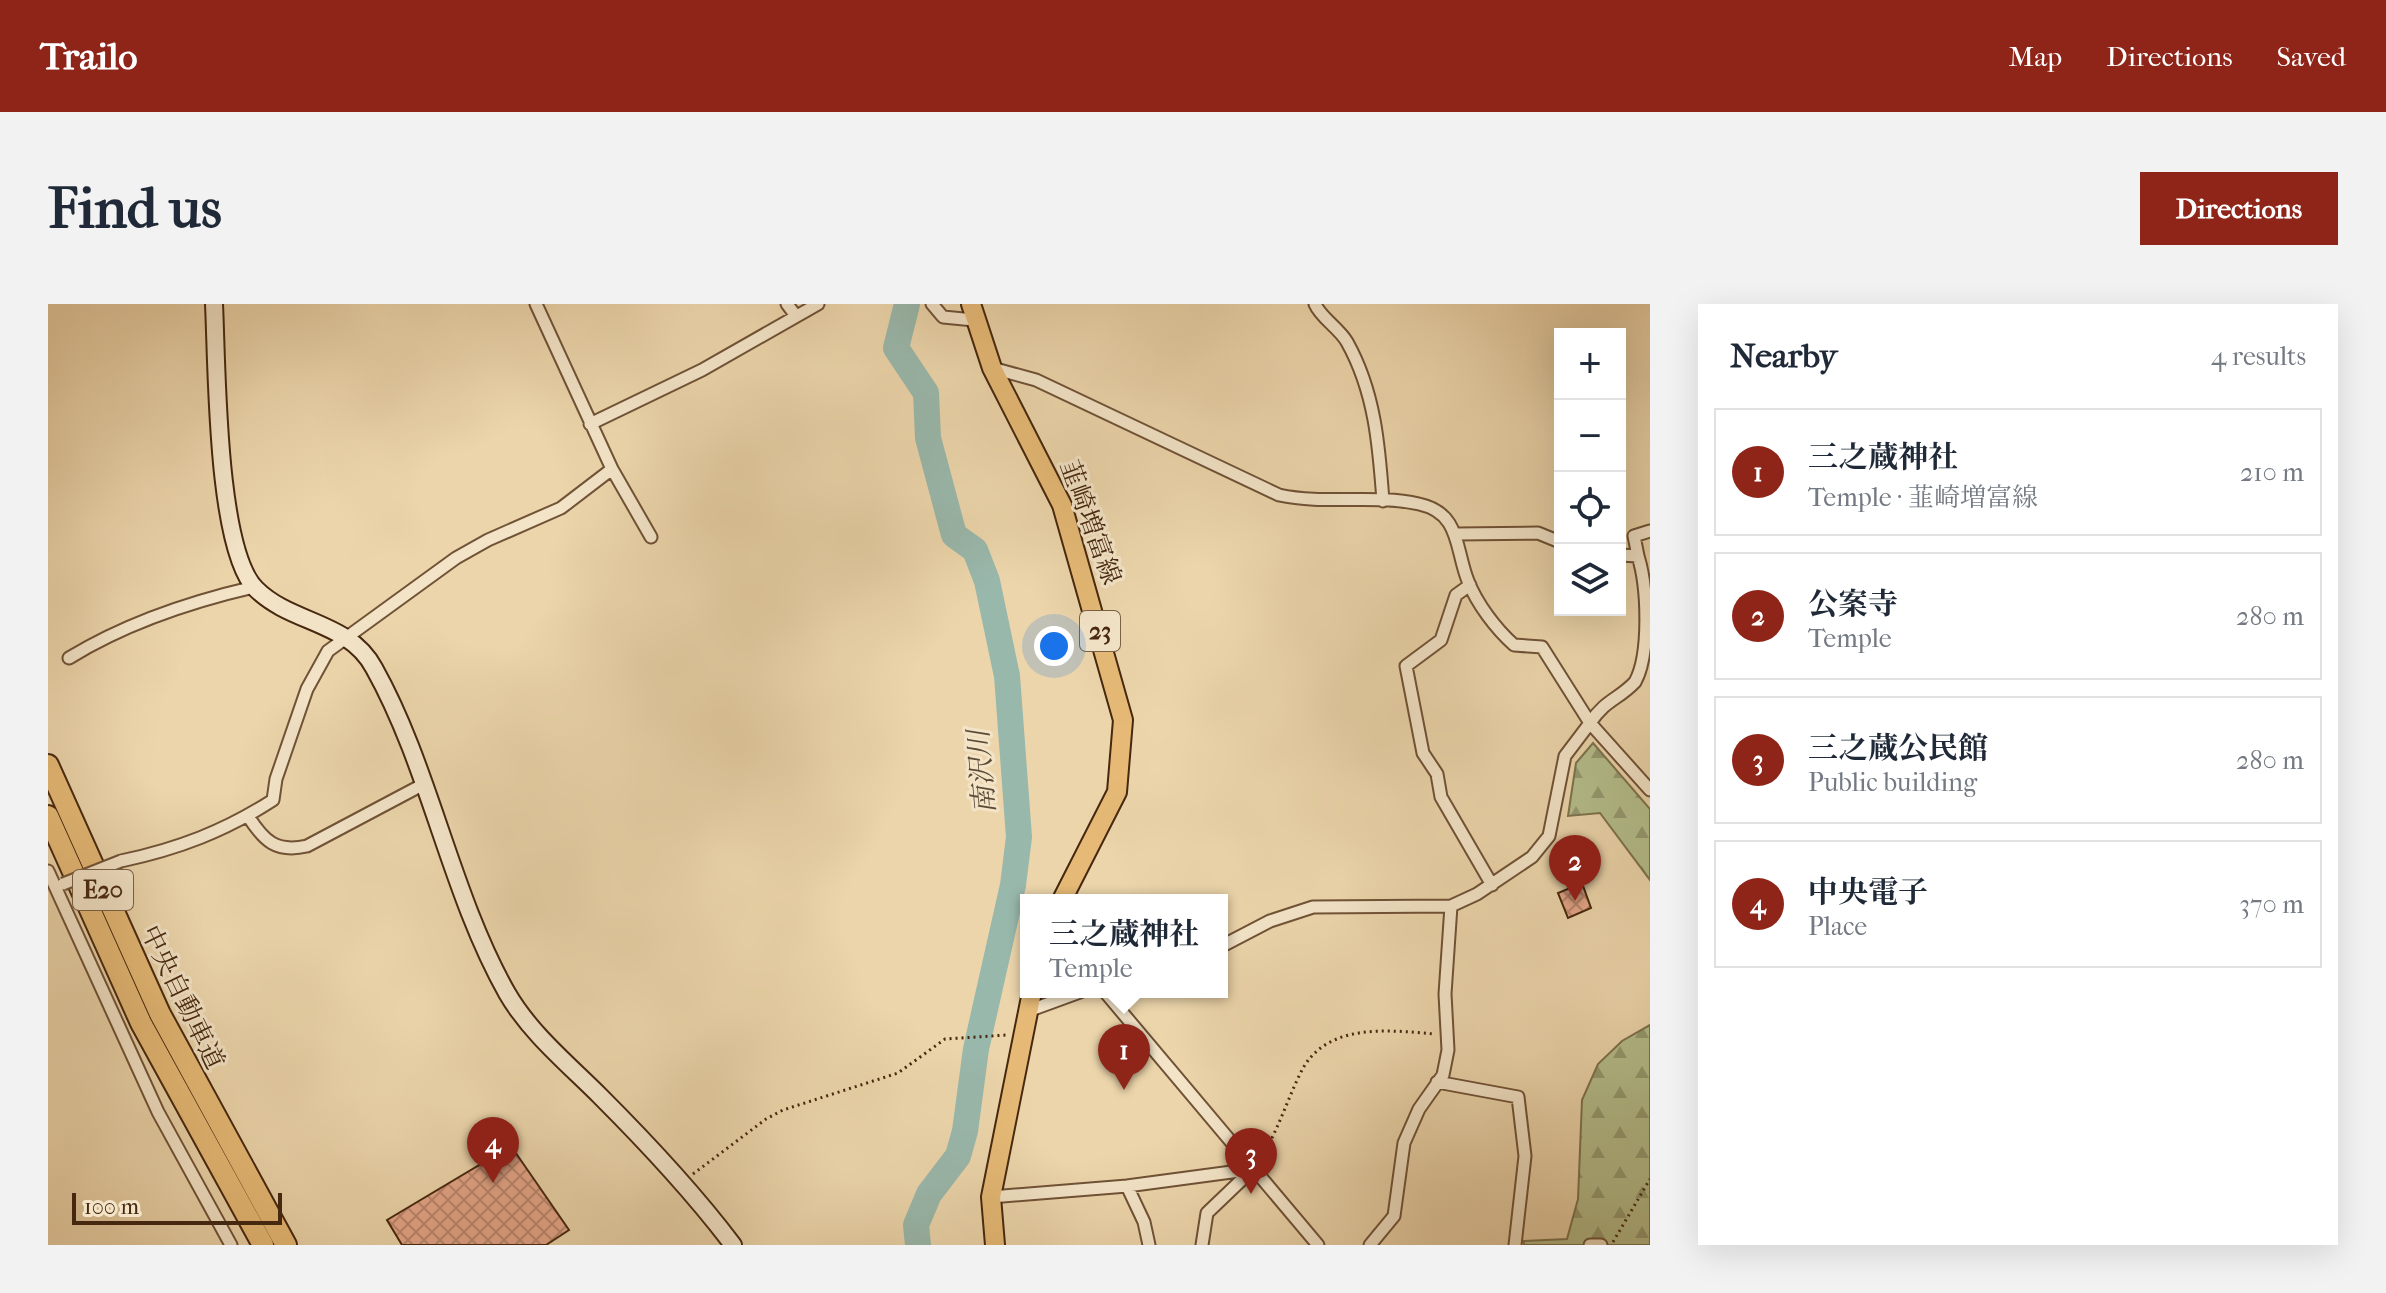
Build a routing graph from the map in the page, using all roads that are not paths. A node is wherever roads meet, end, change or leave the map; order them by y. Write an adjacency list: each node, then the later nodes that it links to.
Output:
1 (214, 304): 21 (street)
2 (536, 304): 11 (street)
3 (787, 304): 9 (street)
4 (818, 304): 9 (street)
5 (932, 304): 8 (street)
6 (953, 304): 8 (street)
7 (1315, 304): 13 (street)
8 (967, 314): 10 (main road, 韮崎増富線 / 23)
9 (796, 316): 11 (street)
10 (992, 368): 13 (street); 33 (main road, 韮崎増富線 / 23)
11 (590, 424): 12 (street)
12 (612, 469): 16 (street); 22 (street)
13 (1383, 501): 15 (street)
14 (1650, 531): 19 (street)
15 (1457, 534): 17 (street); 20 (street)
16 (651, 537)
17 (1554, 540)
18 (1626, 555): 19 (street)
19 (1638, 556): 24 (street)
20 (1470, 585): 24 (street); 31 (street)
21 (254, 587): 22 (street); 23 (street)
22 (347, 636): 26 (street); 29 (street)
23 (69, 658)
24 (1590, 723): 27 (street); 31 (street)
25 (48, 765): 46 (highway, 中央自動車道 / E20)
26 (424, 784): 29 (street); 47 (street)
27 (1650, 790)
28 (48, 816): 45 (highway, 中央自動車道 / E20)
29 (248, 816): 32 (street, bridge)
30 (48, 871): 32 (street)
31 (1492, 885): 34 (street)
32 (59, 886): 44 (street)
33 (1065, 894)
34 (1451, 906): 35 (street); 40 (street)
35 (1228, 943)
36 (1031, 998): 39 (main road)
37 (1064, 998): 39 (street)
38 (1110, 998): 41 (street)
39 (1028, 1011): 43 (main road)
40 (1437, 1082): 52 (street); 53 (street)
41 (1254, 1169): 42 (street); 50 (street); 51 (street)
42 (1127, 1186): 43 (street); 49 (street)
43 (991, 1197): 48 (main road)
44 (231, 1245)
45 (263, 1245)
46 (286, 1245)
47 (733, 1245)
48 (995, 1245)
49 (1149, 1245)
50 (1202, 1245)
51 (1318, 1245)
52 (1370, 1245)
53 (1515, 1245)
54 (1590, 1245): 55 (street)
55 (1601, 1245)

